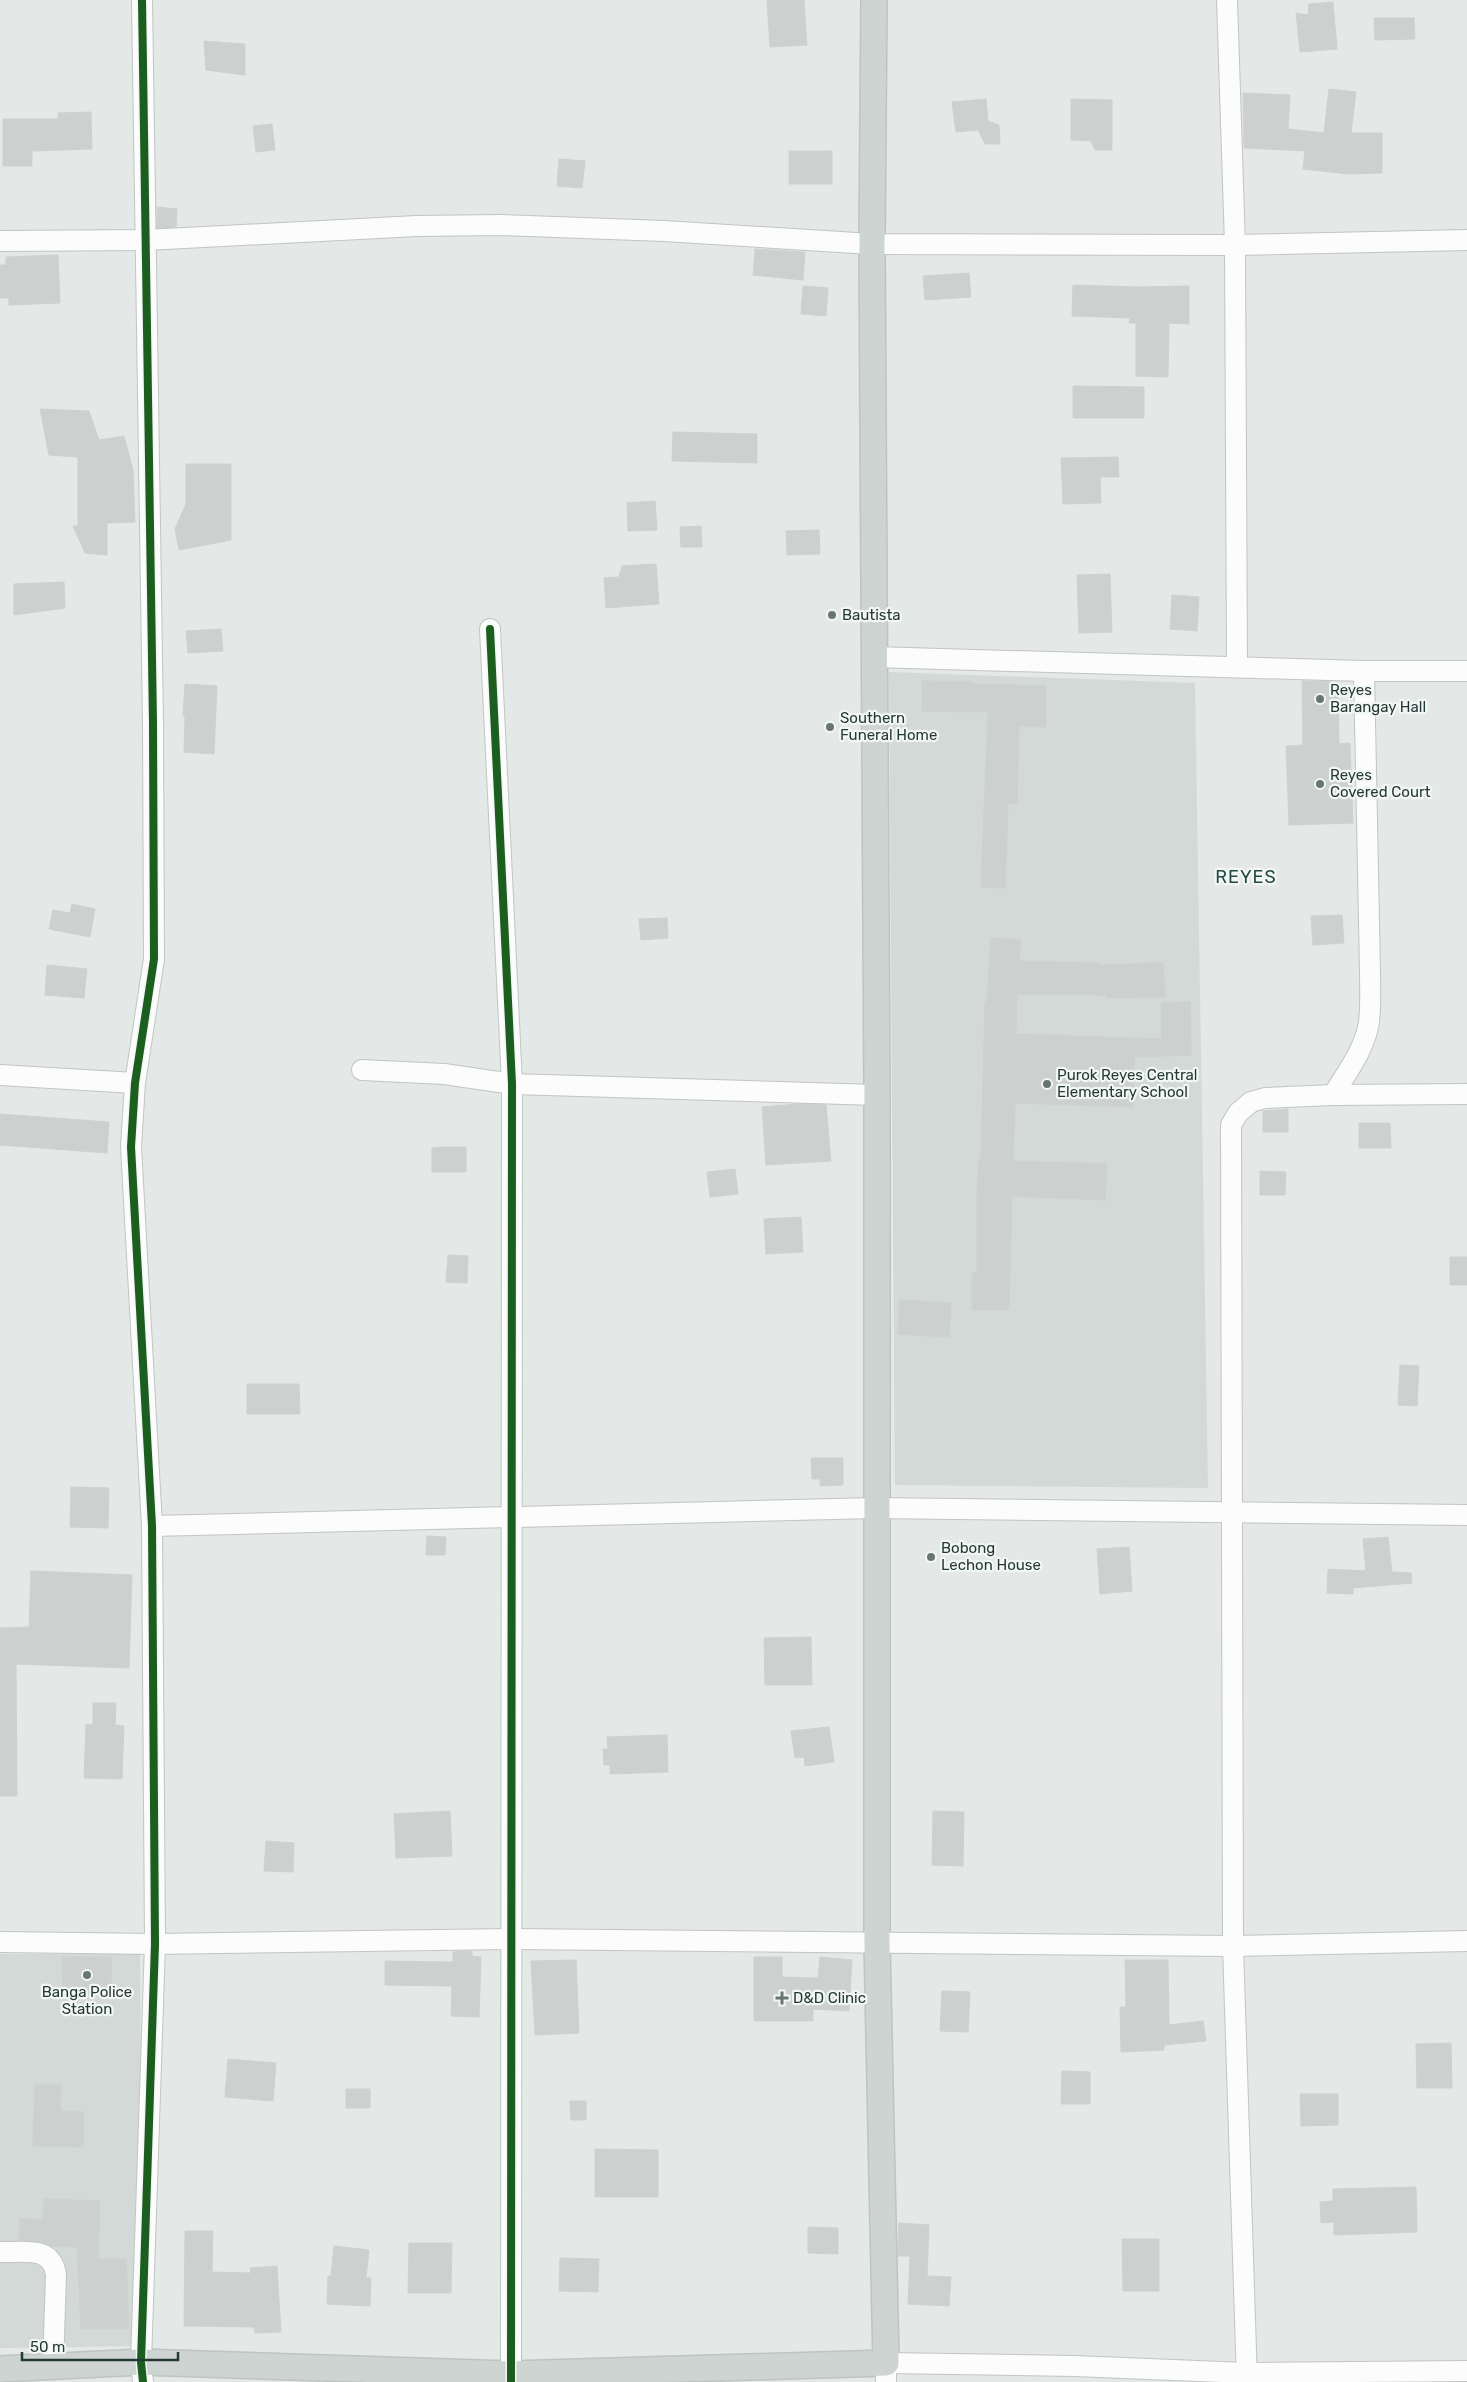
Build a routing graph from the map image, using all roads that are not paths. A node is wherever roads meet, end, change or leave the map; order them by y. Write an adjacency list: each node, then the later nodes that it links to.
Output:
1 (142, 0): 4 (street)
2 (874, 0): 7 (main road)
3 (1227, 0): 8 (street)
4 (146, 240): 6 (street); 7 (street); 16 (street)
5 (1467, 240): 8 (street)
6 (0, 241)
7 (872, 244): 8 (street); 10 (main road)
8 (1235, 245): 11 (street)
9 (490, 629): 17 (street)
10 (873, 657): 11 (street); 19 (main road)
11 (1238, 667): 12 (street)
12 (1364, 671): 13 (street); 20 (street)
13 (1467, 671)
14 (362, 1070): 17 (street)
15 (0, 1076): 16 (street)
16 (135, 1083): 25 (street)
17 (512, 1084): 19 (street); 24 (street)
18 (1467, 1094): 20 (street)
19 (877, 1095): 21 (main road)
20 (1333, 1095): 22 (street)
21 (876, 1508): 22 (street); 24 (street); 29 (main road)
22 (1232, 1513): 23 (street); 31 (street)
23 (1467, 1516)
24 (513, 1517): 25 (street); 26 (street)
25 (152, 1526): 30 (street)
26 (512, 1939): 29 (street); 30 (street); 40 (street)
27 (1467, 1941): 31 (street)
28 (0, 1942): 30 (street)
29 (877, 1943): 31 (street); 37 (main road)
30 (155, 1944): 36 (street)
31 (1233, 1946): 39 (street)
32 (0, 2252): 33 (street)
33 (53, 2368): 34 (main road); 36 (main road)
34 (0, 2369)
35 (1467, 2371): 39 (street)
36 (142, 2372): 40 (main road)
37 (886, 2373): 38 (street); 40 (main road)
38 (1074, 2374): 39 (street)
39 (1247, 2377)
40 (511, 2378)

